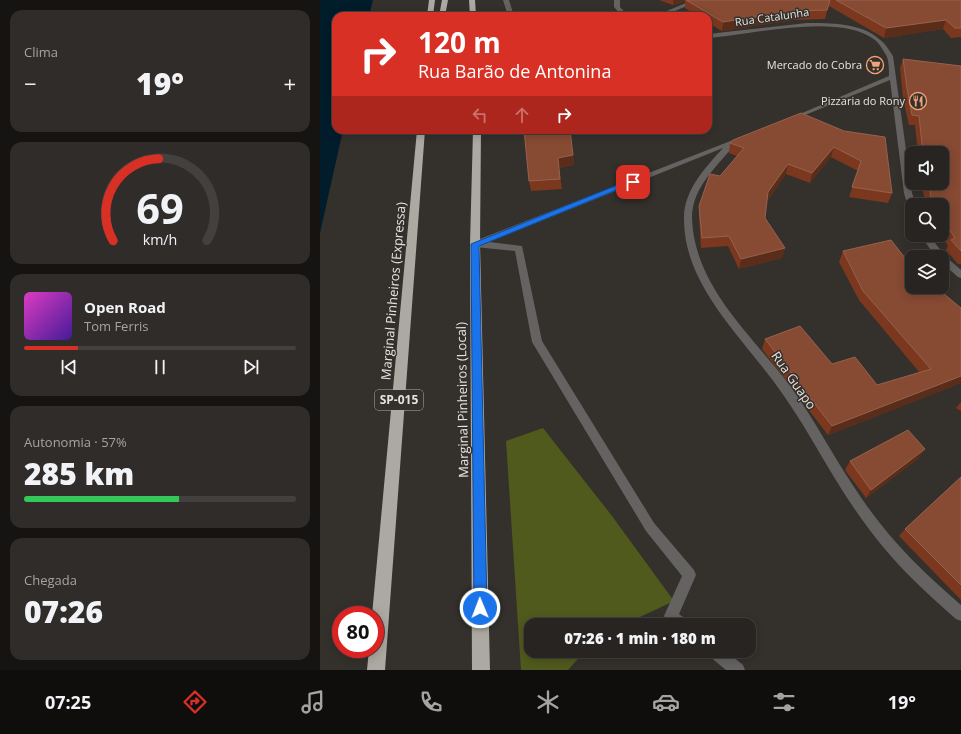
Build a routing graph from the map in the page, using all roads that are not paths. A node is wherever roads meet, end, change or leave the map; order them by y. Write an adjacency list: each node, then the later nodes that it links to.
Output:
1 (432, 0): 7 (highway)
2 (445, 0): 8 (highway)
3 (472, 0): 9 (highway)
4 (506, 0): 10 (street)
5 (617, 0): 11 (street)
6 (698, 0): 12 (street)
7 (430, 12)
8 (443, 12)
9 (473, 12)
10 (510, 12)
11 (621, 12)
12 (668, 12)
13 (712, 36): 14 (street, Rua Catalunha)
14 (892, 77): 15 (street); 18 (street, Rua Catalunha)
15 (784, 122)
16 (421, 134): 27 (highway, Marginal Pinheiros (Expressa) / SP-015)
17 (476, 134): 20 (highway, Marginal Pinheiros (Local))
18 (909, 198)
19 (930, 242): 21 (street)
20 (475, 244): 24 (street, Rua Guapo); 25 (street); 28 (highway, Marginal Pinheiros (Local))
21 (936, 250)
22 (949, 264): 23 (street)
23 (961, 275)
24 (961, 614)
25 (673, 618)
26 (723, 658): 29 (street)
27 (376, 670)
28 (481, 670)
29 (738, 670)

